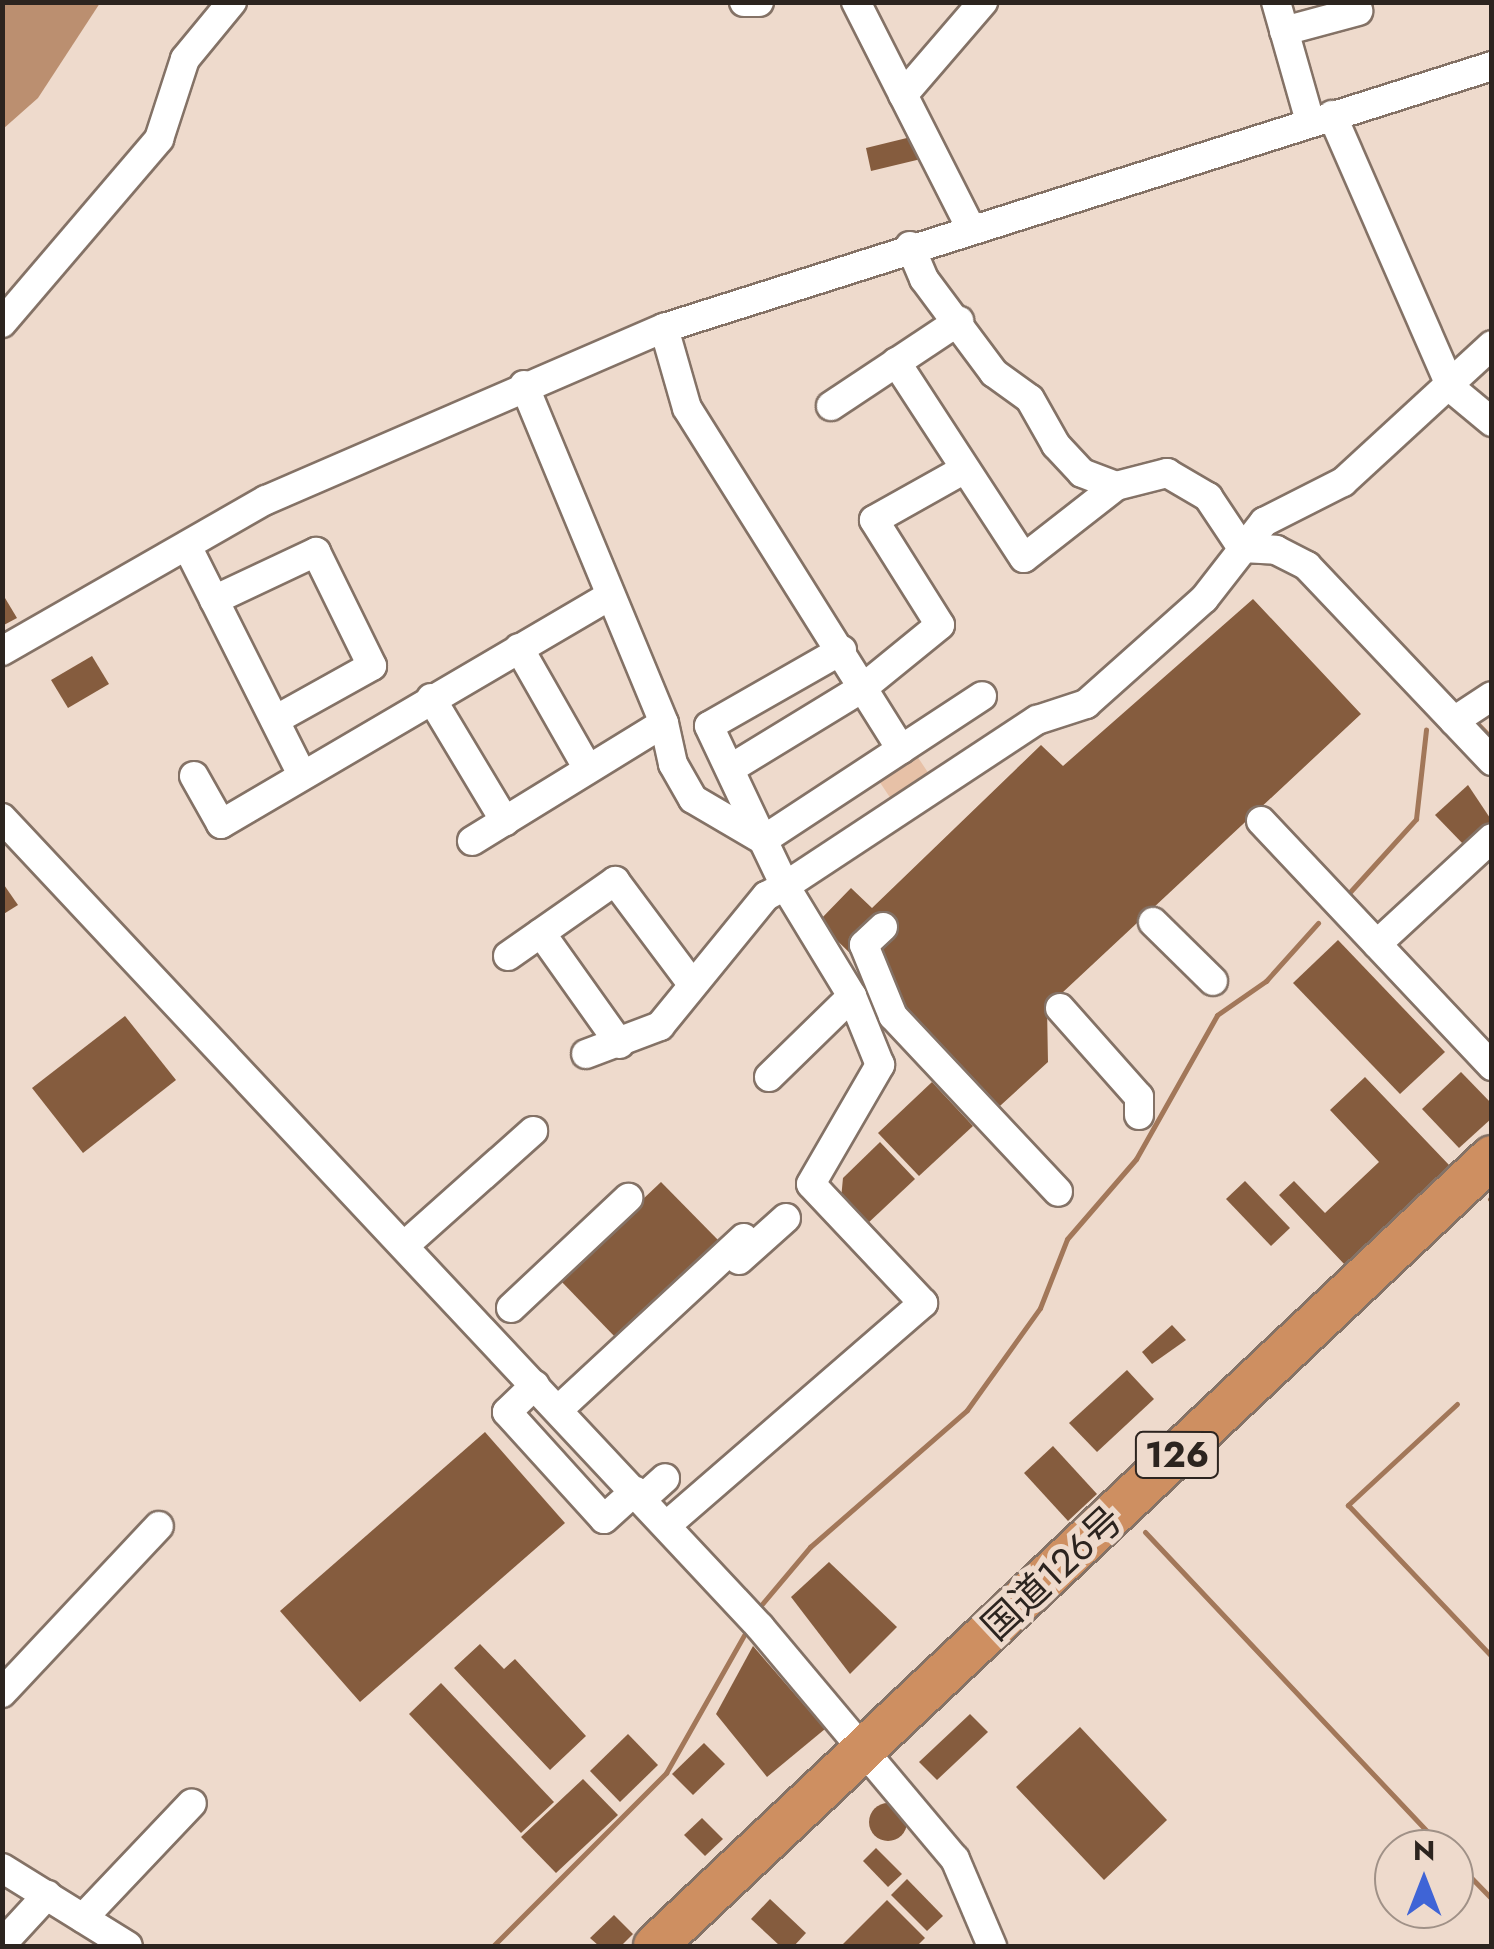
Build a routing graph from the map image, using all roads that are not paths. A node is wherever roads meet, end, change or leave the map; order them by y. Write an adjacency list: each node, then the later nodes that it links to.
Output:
1 (232, 2): 15 (street)
2 (744, 2): 3 (street)
3 (759, 2)
4 (856, 2): 10 (street)
5 (982, 2): 10 (street)
6 (1276, 2): 8 (street)
7 (1358, 11): 8 (street)
8 (1284, 30): 11 (street)
9 (1492, 66): 11 (street)
10 (903, 95): 12 (street)
11 (1321, 118): 12 (street); 20 (street)
12 (970, 226): 13 (street)
13 (910, 246): 14 (street); 16 (street)
14 (959, 321): 18 (street); 24 (street)
15 (2, 323)
16 (664, 328): 19 (street); 30 (street)
17 (1492, 345): 20 (street)
18 (896, 362): 21 (street); 23 (street)
19 (524, 385): 25 (street); 27 (street)
20 (1450, 388): 22 (street); 26 (street)
21 (831, 406)
22 (1492, 422)
23 (964, 469): 24 (street); 32 (street)
24 (1116, 486): 26 (street)
25 (187, 546): 28 (street); 31 (street)
26 (1242, 548): 37 (street); 51 (street)
27 (608, 596): 29 (street); 38 (street)
28 (214, 600): 36 (street); 36 (street)
29 (519, 648): 35 (street); 42 (street)
30 (842, 650): 32 (street); 41 (street)
31 (2, 651)
32 (864, 687): 39 (street); 41 (street)
33 (982, 696): 39 (street)
34 (1492, 696): 37 (street)
35 (431, 698): 43 (street); 46 (street)
36 (275, 720): 43 (street)
37 (1454, 720): 40 (street)
38 (664, 723): 42 (street); 49 (street)
39 (902, 749): 49 (street)
40 (1492, 761)
41 (733, 767): 49 (street)
42 (588, 770): 46 (street)
43 (302, 775): 44 (street)
44 (194, 776)
45 (2, 818): 71 (street)
46 (504, 821): 50 (street)
47 (1261, 821): 55 (street)
48 (1492, 838): 55 (street)
49 (762, 840): 51 (street)
50 (472, 841)
51 (785, 886): 58 (street); 59 (street)
52 (1152, 922): 57 (street)
53 (883, 928): 68 (street)
54 (541, 933): 56 (street); 58 (street); 61 (street)
55 (1377, 944): 63 (street)
56 (508, 956)
57 (1213, 981)
58 (692, 984): 61 (street)
59 (852, 996): 64 (street); 77 (street)
60 (1060, 1008): 65 (street)
61 (620, 1044): 62 (street)
62 (586, 1054)
63 (1492, 1066)
64 (768, 1077)
65 (1139, 1116)
66 (533, 1131): 71 (street)
67 (1492, 1157): 80 (highway, 国道126号 / 126)
68 (1058, 1192)
69 (628, 1198): 72 (street)
70 (786, 1218): 74 (street)
71 (404, 1246): 73 (street)
72 (511, 1308)
73 (535, 1384): 74 (street); 76 (street)
74 (558, 1410): 76 (street)
75 (665, 1478): 76 (street)
76 (638, 1495): 77 (street)
77 (667, 1525): 80 (street)
78 (159, 1526): 79 (street)
79 (2, 1694)
80 (862, 1751): 87 (highway, 国道126号 / 126); 88 (street)
81 (192, 1803): 84 (street)
82 (2, 1868): 83 (street)
83 (48, 1896): 84 (street); 85 (street)
84 (83, 1918): 86 (street)
85 (2, 1944)
86 (128, 1946)
87 (655, 1946)
88 (992, 1946)

